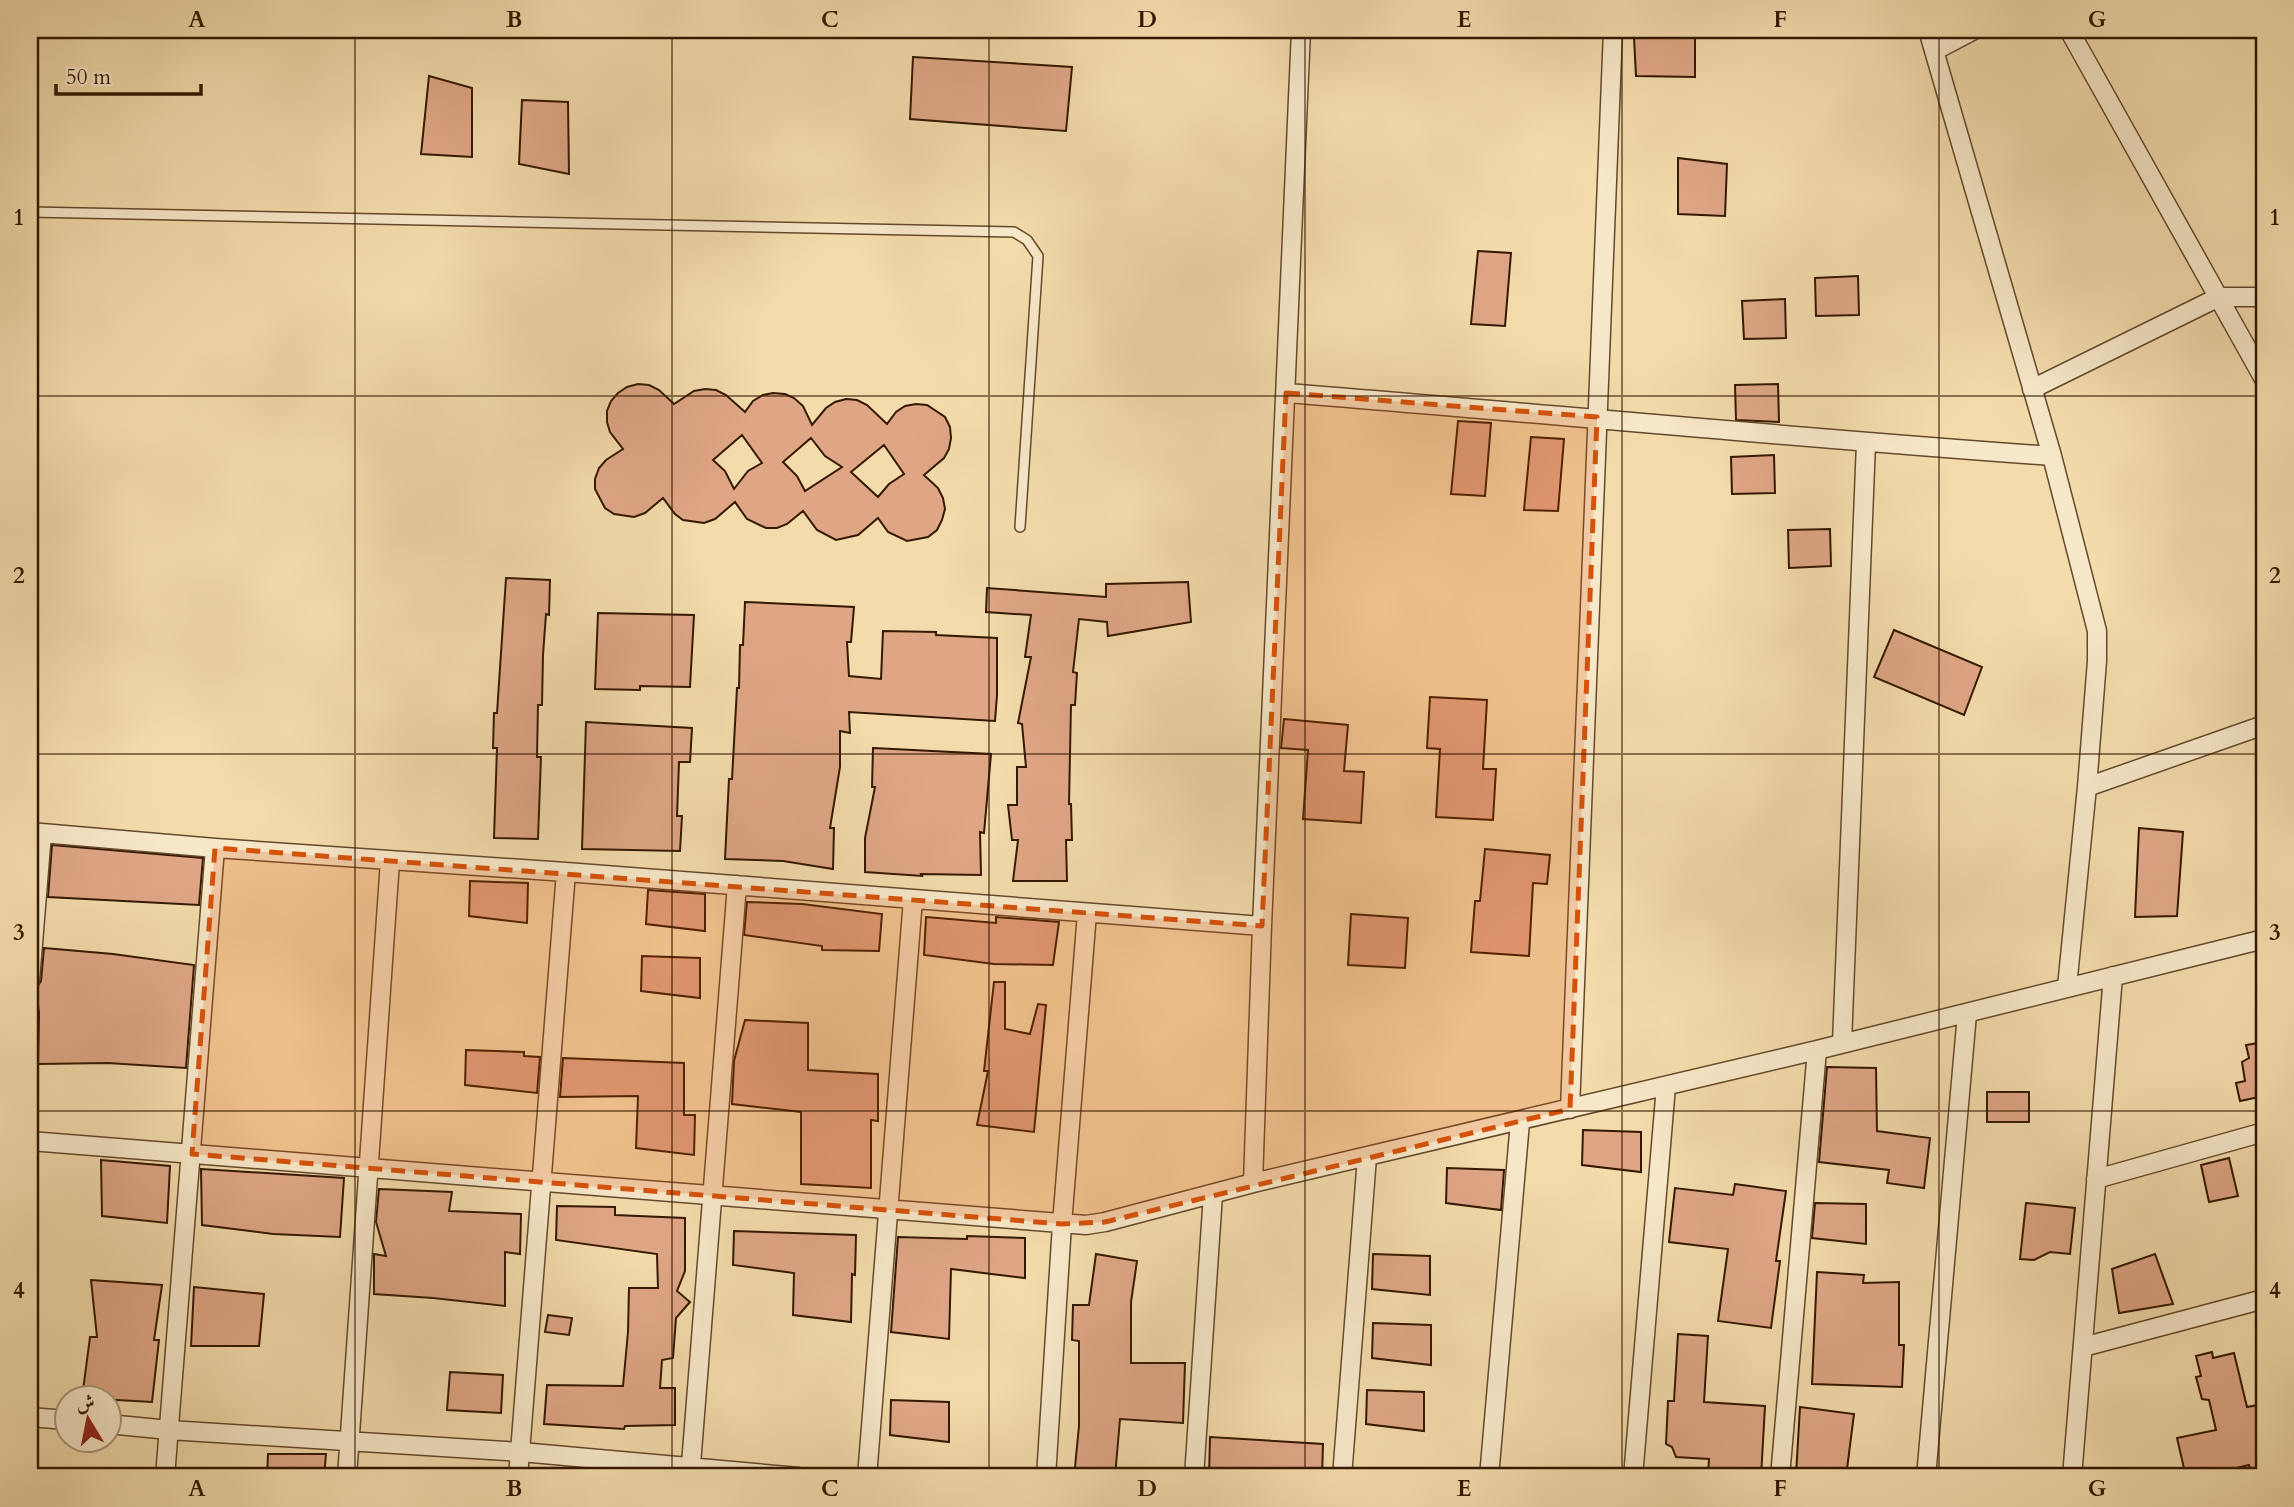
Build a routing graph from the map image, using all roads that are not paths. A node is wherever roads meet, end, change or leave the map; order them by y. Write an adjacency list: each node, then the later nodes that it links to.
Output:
1 (1301, 30): 12 (street)
2 (1613, 30): 13 (street)
3 (1928, 30): 6 (street)
4 (1974, 30): 6 (street)
5 (2069, 30): 8 (street)
6 (1934, 51): 11 (street)
7 (30, 212): 16 (lane)
8 (2219, 297): 9 (street); 10 (street); 11 (street)
9 (2264, 297)
10 (2264, 379)
11 (2032, 388): 15 (street)
12 (1286, 393): 13 (street); 26 (street)
13 (1597, 417): 14 (street); 35 (street)
14 (1866, 443): 15 (street); 32 (street)
15 (2052, 456): 18 (street)
16 (1020, 527)
17 (2264, 726): 18 (street)
18 (2087, 787): 30 (street)
19 (36, 833): 20 (street); 29 (street)
20 (215, 848): 21 (street); 39 (street)
21 (390, 861): 22 (street); 41 (street)
22 (566, 872): 23 (street); 43 (street)
23 (737, 885): 24 (street); 46 (street)
24 (913, 899): 25 (street); 47 (street)
25 (1087, 913): 26 (street); 48 (street)
26 (1262, 926): 44 (street)
27 (2264, 939): 28 (street)
28 (2113, 976): 30 (street); 42 (street)
29 (30, 980)
30 (2067, 988): 31 (street)
31 (1967, 1014): 32 (street); 69 (street)
32 (1842, 1043): 33 (street)
33 (1817, 1050): 34 (street); 68 (street)
34 (1666, 1086): 35 (street); 67 (street)
35 (1570, 1109): 36 (street)
36 (1520, 1122): 40 (street); 66 (street)
37 (2264, 1132): 42 (street)
38 (30, 1141): 39 (street)
39 (192, 1154): 41 (street); 54 (street)
40 (1367, 1157): 44 (street); 65 (street)
41 (368, 1168): 43 (street); 55 (street)
42 (2096, 1179): 50 (street)
43 (541, 1182): 46 (street); 56 (street)
44 (1253, 1184): 45 (street)
45 (1213, 1194): 48 (street); 64 (street)
46 (712, 1196): 47 (street); 57 (street)
47 (888, 1210): 48 (street); 62 (street)
48 (1062, 1224): 63 (street)
49 (2264, 1299): 50 (street)
50 (2083, 1348): 70 (street)
51 (30, 1416): 52 (street)
52 (52, 1418)
53 (122, 1425): 54 (street)
54 (169, 1430): 55 (street); 58 (street)
55 (351, 1441): 56 (street); 59 (street)
56 (521, 1452): 57 (street); 60 (street)
57 (690, 1473): 61 (street)
58 (165, 1477)
59 (347, 1477)
60 (518, 1477)
61 (800, 1477)
62 (867, 1477)
63 (1046, 1477)
64 (1194, 1477)
65 (1342, 1477)
66 (1489, 1477)
67 (1633, 1477)
68 (1780, 1477)
69 (1926, 1477)
70 (2072, 1477)

